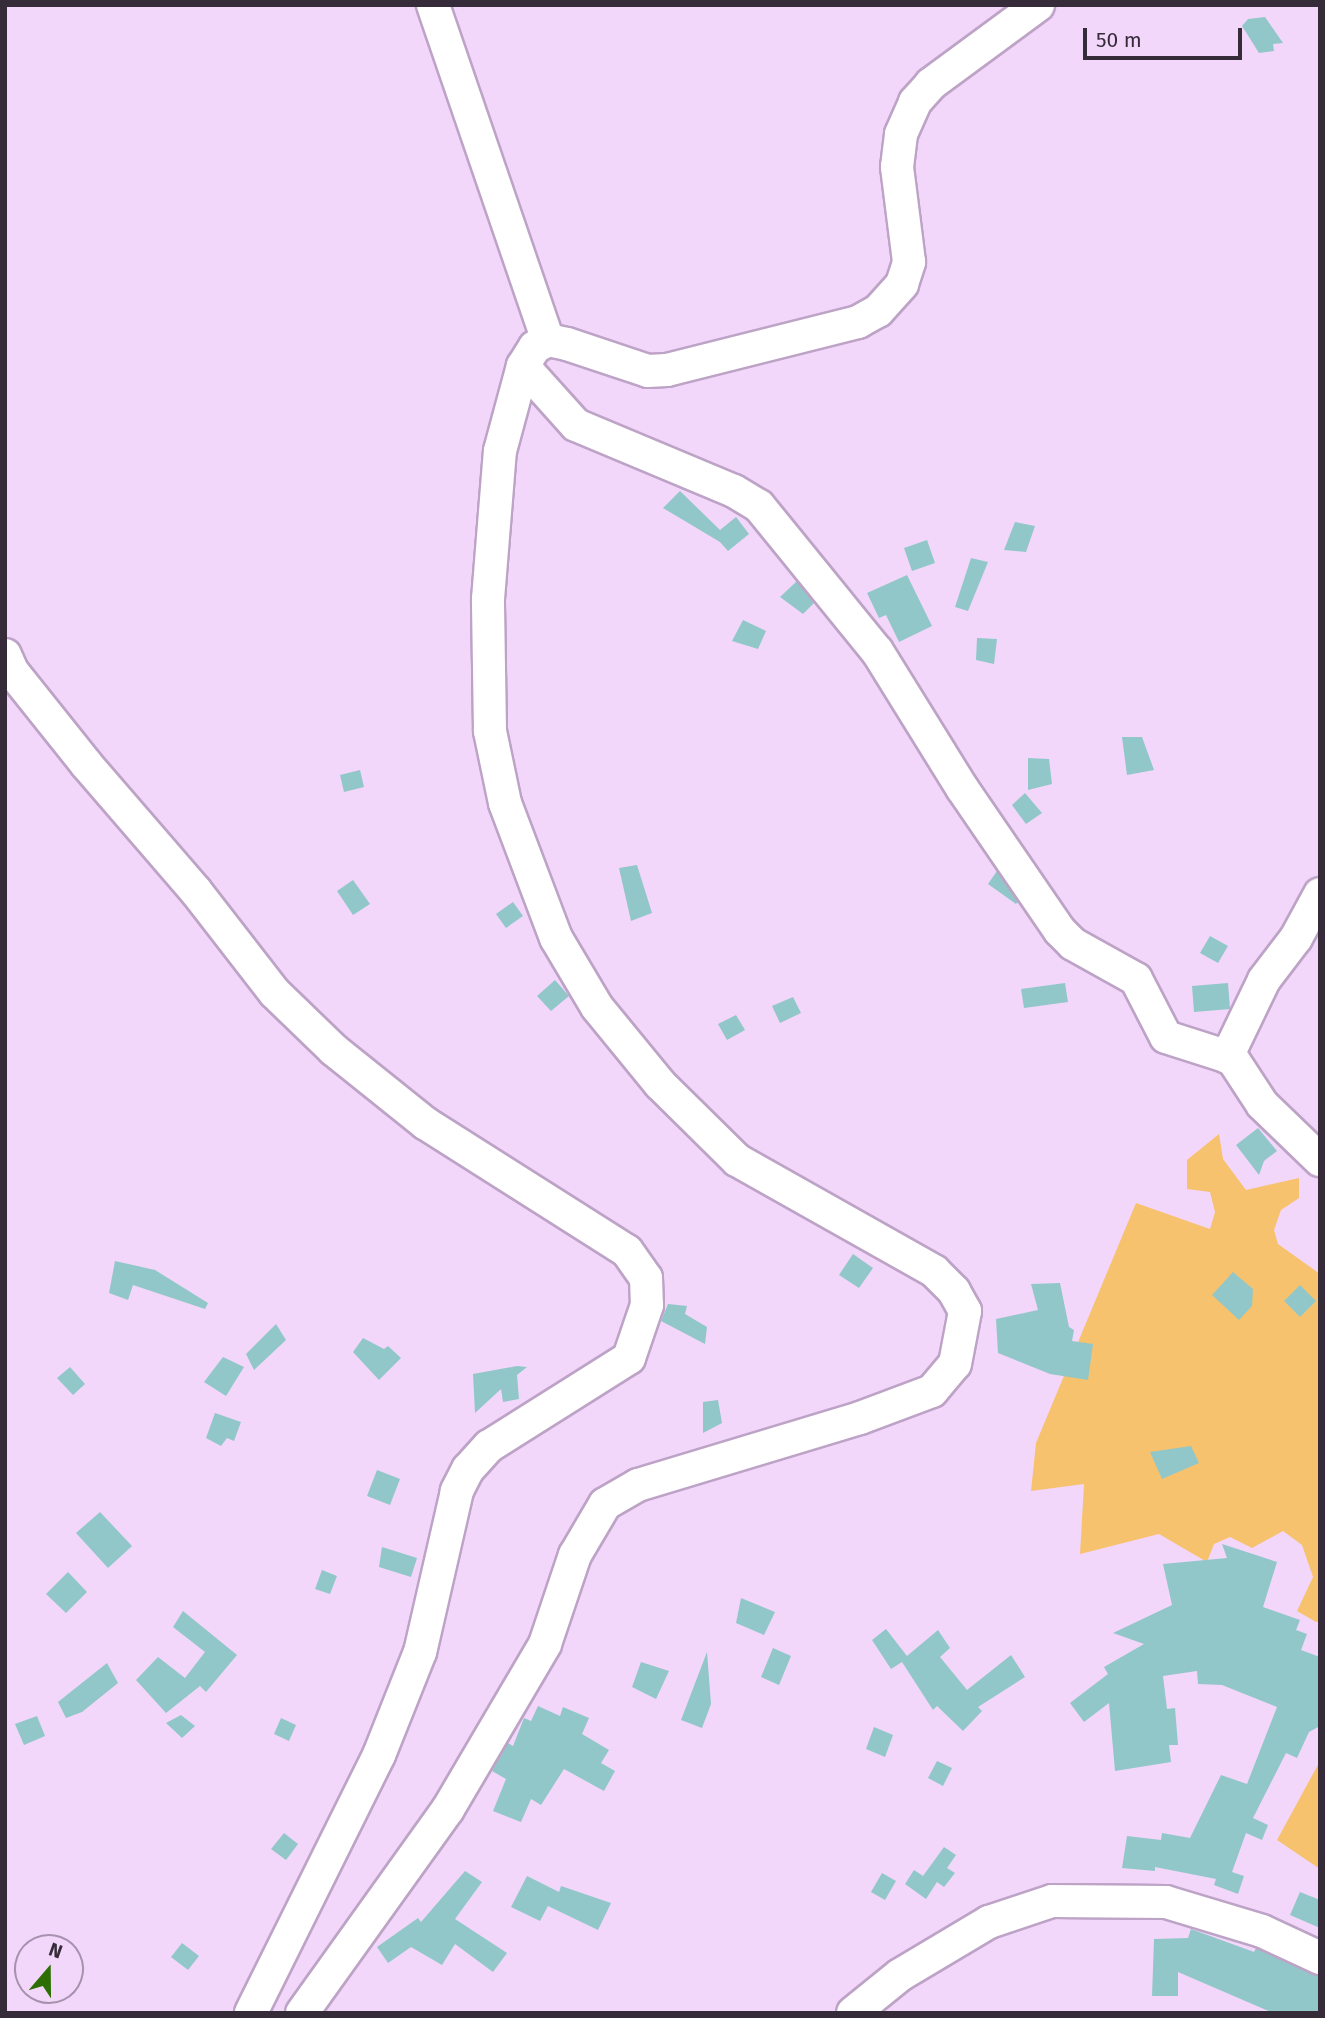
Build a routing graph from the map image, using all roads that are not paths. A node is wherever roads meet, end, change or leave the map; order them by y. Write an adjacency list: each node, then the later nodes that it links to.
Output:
1 (433, 5): 3 (street)
2 (1038, 5): 3 (street)
3 (548, 340): 4 (street)
4 (523, 366): 7 (street); 11 (street)
5 (5, 655): 10 (street)
6 (1320, 894): 7 (street)
7 (1227, 1057): 8 (street)
8 (1320, 1160)
9 (1320, 1958): 12 (street)
10 (251, 2013)
11 (303, 2013)
12 (853, 2013)

